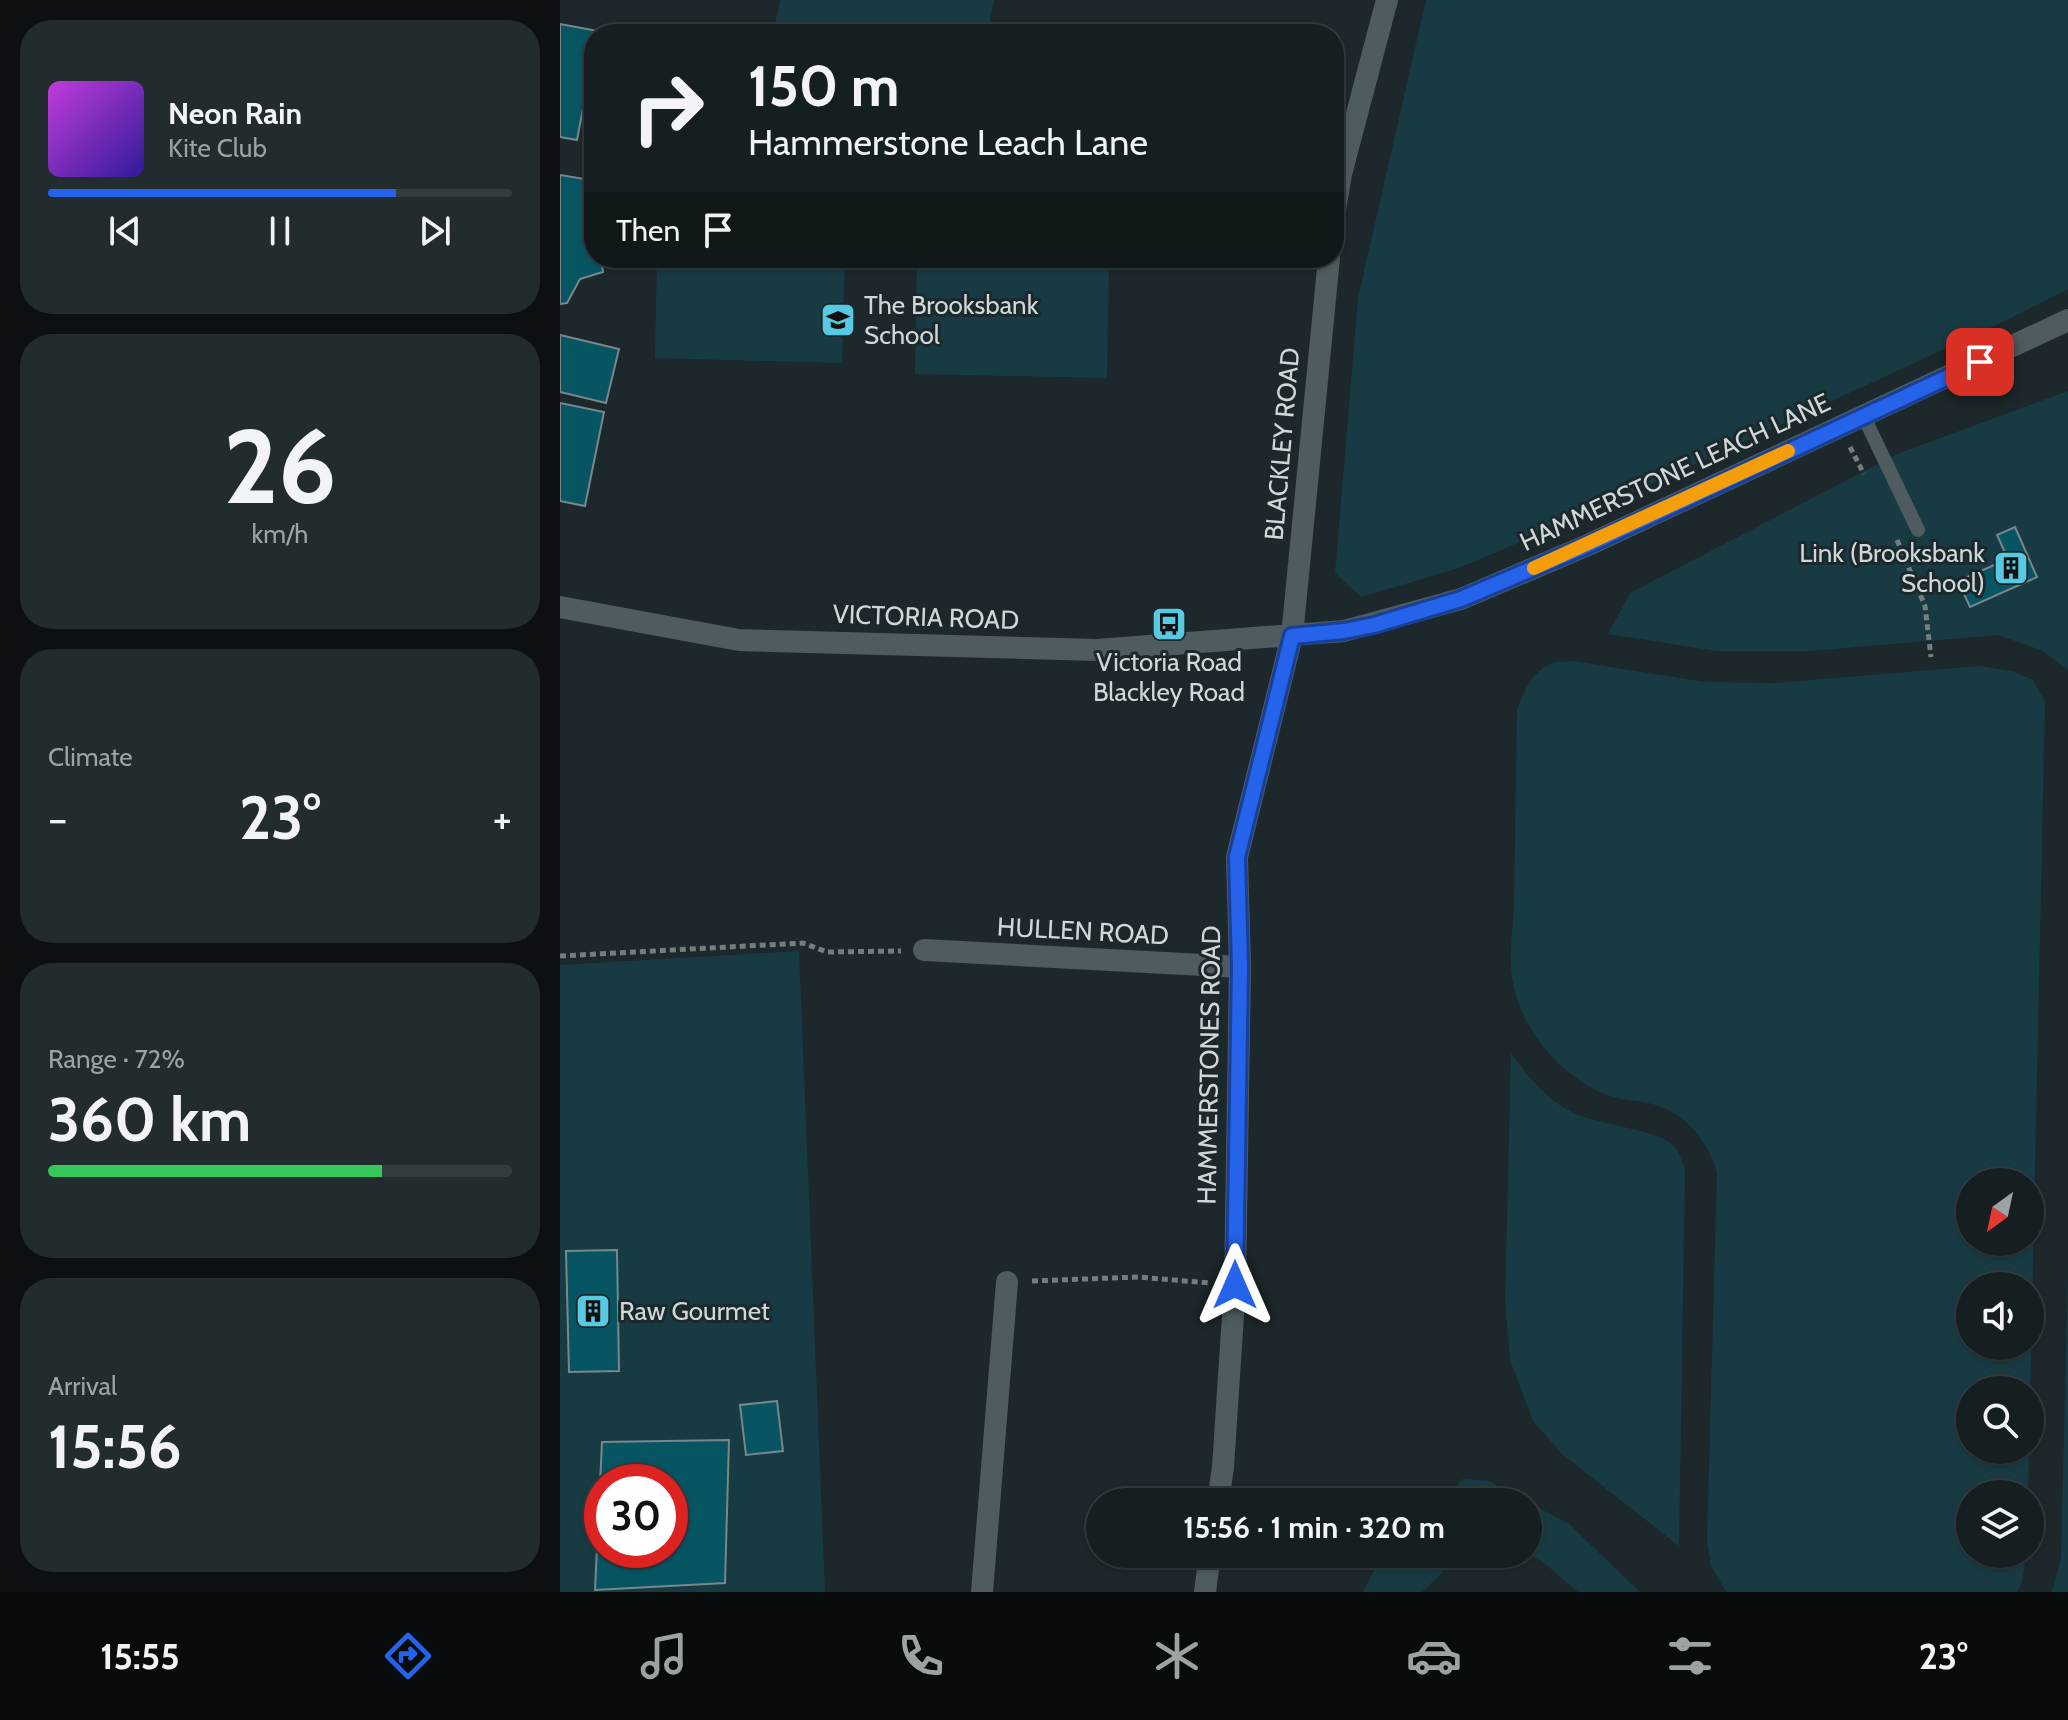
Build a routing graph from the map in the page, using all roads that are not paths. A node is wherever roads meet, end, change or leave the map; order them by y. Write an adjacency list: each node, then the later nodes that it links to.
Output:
1 (1387, 0): 2 (street)
2 (1344, 163)
3 (1328, 268): 8 (street, BLACKLEY ROAD)
4 (2068, 320): 5 (street, HAMMERSTONE LEACH LANE)
5 (1863, 415): 6 (lane); 8 (street, HAMMERSTONE LEACH LANE)
6 (1918, 530)
7 (560, 607): 8 (street, VICTORIA ROAD)
8 (1292, 636): 10 (street, HAMMERSTONES ROAD)
9 (924, 950): 10 (street, HULLEN ROAD)
10 (1240, 967): 12 (street, HAMMERSTONES ROAD)
11 (1007, 1282): 14 (street)
12 (1220, 1488)
13 (1208, 1568): 15 (street)
14 (982, 1592)
15 (1205, 1592)

